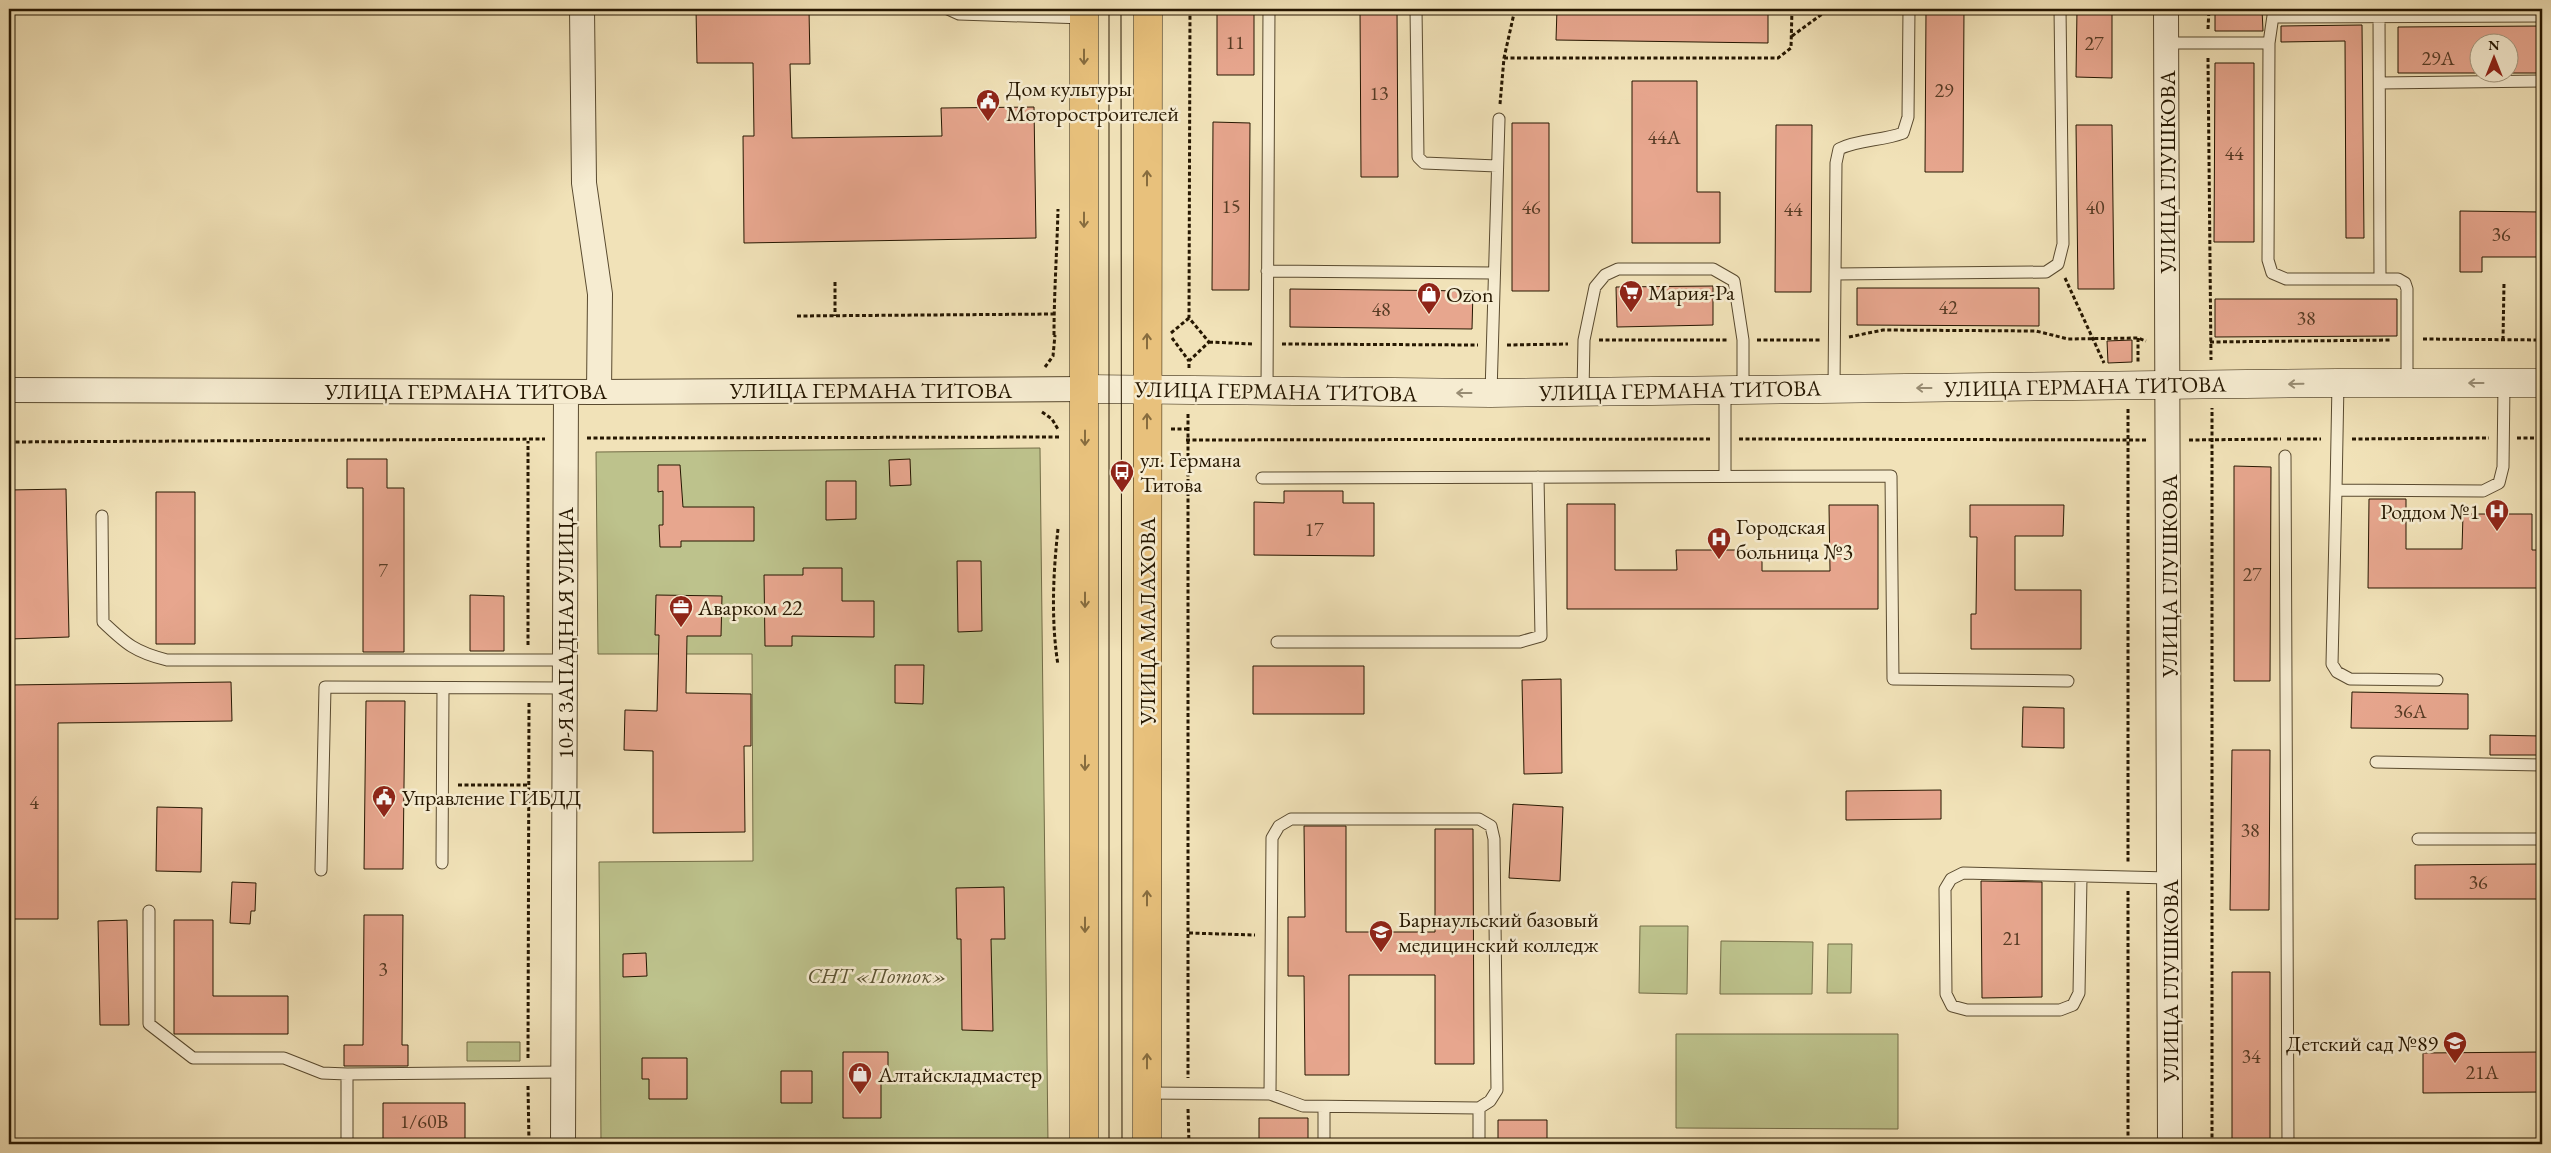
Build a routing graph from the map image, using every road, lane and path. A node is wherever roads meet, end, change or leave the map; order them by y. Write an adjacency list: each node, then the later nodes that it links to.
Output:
1 (582, 9): 72 (street)
2 (948, 9): 14 (lane)
3 (1148, 9): 68 (main road, УЛИЦА МАЛАХОВА, one-way to 3)
4 (1190, 9): 38 (path)
5 (1268, 9): 29 (lane)
6 (1416, 9): 26 (lane)
7 (1515, 9): 22 (path)
8 (1792, 9): 18 (path)
9 (1829, 9): 18 (path)
10 (1909, 9): 31 (lane)
11 (2060, 9): 28 (lane)
12 (2166, 9): 19 (street, УЛИЦА ГЛУШКОВА)
13 (2209, 9): 20 (path)
14 (1084, 13): 66 (main road, one-way to 66)
15 (2274, 13): 16 (lane); 21 (lane)
16 (2379, 15): 17 (lane); 24 (lane)
17 (2542, 16)
18 (1792, 36): 22 (path)
19 (2166, 42): 20 (lane); 64 (street, УЛИЦА ГЛУШКОВА)
20 (2208, 42): 21 (lane); 51 (path)
21 (2269, 43): 32 (lane)
22 (1504, 58): 25 (path)
23 (2542, 81): 24 (lane)
24 (2380, 83): 32 (lane)
25 (1499, 119): 26 (lane)
26 (1497, 166): 30 (lane)
27 (1058, 202): 35 (path)
28 (2058, 264): 31 (lane); 42 (path)
29 (1267, 271): 30 (lane); 52 (lane)
30 (1493, 273): 53 (lane)
31 (1836, 274): 45 (lane)
32 (2380, 279): 43 (lane)
33 (835, 282): 37 (path)
34 (2504, 283): 46 (path)
35 (1054, 314): 37 (path); 39 (path)
36 (797, 316): 37 (path)
37 (835, 316)
38 (1189, 318): 48 (path); 55 (path)
39 (1054, 335): 40 (path); 58 (path)
40 (1061, 335)
41 (2138, 338): 42 (path); 50 (path); 57 (path)
42 (2094, 339): 45 (path); 56 (path)
43 (2407, 339): 46 (path); 51 (path); 61 (lane)
44 (1743, 340): 45 (path); 49 (path); 49 (lane); 69 (lane)
45 (1835, 340): 65 (lane)
46 (2503, 340): 47 (path)
47 (2542, 340)
48 (1208, 342): 52 (path); 55 (path)
49 (1584, 342): 53 (path); 73 (lane)
50 (2151, 342)
51 (2210, 342): 54 (path)
52 (1267, 344): 53 (path); 70 (lane)
53 (1492, 345): 74 (lane)
54 (2211, 360)
55 (1189, 361): 59 (path)
56 (2106, 368)
57 (2138, 368)
58 (1042, 372)
59 (1189, 374)
60 (2338, 383): 61 (street, УЛИЦА ГЕРМАНА ТИТОВА); 64 (street, УЛИЦА ГЕРМАНА ТИТОВА, one-way to 64); 88 (lane)
61 (2407, 383): 62 (street, УЛИЦА ГЕРМАНА ТИТОВА, one-way to 61)
62 (2504, 383): 63 (street, УЛИЦА ГЕРМАНА ТИТОВА); 86 (lane)
63 (2542, 383)
64 (2168, 386): 65 (street, УЛИЦА ГЕРМАНА ТИТОВА, one-way to 65); 120 (street, УЛИЦА ГЛУШКОВА)
65 (1834, 388): 69 (street, УЛИЦА ГЕРМАНА ТИТОВА)
66 (1085, 389): 68 (street, УЛИЦА ГЕРМАНА ТИТОВА); 72 (street, УЛИЦА ГЕРМАНА ТИТОВА); 135 (main road, one-way to 135)
67 (9, 390): 71 (street, УЛИЦА ГЕРМАНА ТИТОВА)
68 (1146, 390): 70 (street, УЛИЦА ГЕРМАНА ТИТОВА); 127 (main road, УЛИЦА МАЛАХОВА, one-way to 68)
69 (1734, 390): 73 (street, УЛИЦА ГЕРМАНА ТИТОВА); 85 (lane)
70 (1267, 391): 74 (street, УЛИЦА ГЕРМАНА ТИТОВА, one-way to 70)
71 (566, 392): 72 (street, УЛИЦА ГЕРМАНА ТИТОВА); 104 (street, 10-Я ЗАПАДНАЯ УЛИЦА)
72 (599, 392)
73 (1583, 392): 74 (street, УЛИЦА ГЕРМАНА ТИТОВА)
74 (1491, 393)
75 (2128, 408): 90 (path)
76 (2212, 408): 93 (path)
77 (1042, 411): 79 (path)
78 (1188, 411): 81 (path)
79 (1059, 429)
80 (1170, 429): 81 (path)
81 (1186, 429): 89 (path)
82 (553, 438): 94 (path)
83 (587, 438): 84 (path)
84 (1059, 438)
85 (1725, 438): 89 (path); 90 (path); 97 (lane)
86 (2503, 438): 87 (path); 88 (path); 100 (lane)
87 (2542, 438)
88 (2337, 439): 93 (path); 100 (lane)
89 (1186, 440): 122 (path)
90 (2128, 440): 91 (path); 119 (path)
91 (2146, 440)
92 (2189, 440): 93 (path)
93 (2211, 440): 142 (path)
94 (528, 441): 95 (path); 103 (path)
95 (9, 442)
96 (2285, 456): 143 (lane)
97 (1725, 476): 98 (lane); 106 (lane)
98 (1538, 477): 99 (lane); 102 (lane)
99 (1262, 478)
100 (2336, 490): 105 (lane)
101 (102, 516): 103 (lane)
102 (1277, 642)
103 (528, 660): 104 (lane)
104 (565, 660): 109 (street, 10-Я ЗАПАДНАЯ УЛИЦА)
105 (2436, 680)
106 (2068, 682)
107 (443, 688): 108 (lane); 112 (lane); 117 (lane)
108 (529, 688): 109 (lane); 113 (path)
109 (565, 688): 124 (street, 10-Я ЗАПАДНАЯ УЛИЦА)
110 (2376, 762): 111 (lane)
111 (2542, 766)
112 (442, 784): 113 (path); 116 (lane)
113 (529, 785): 125 (path)
114 (2418, 839): 115 (lane)
115 (2542, 839)
116 (442, 863)
117 (321, 870)
118 (2081, 877): 118 (lane); 119 (lane)
119 (2128, 878): 120 (lane); 140 (path)
120 (2170, 878): 141 (street, УЛИЦА ГЛУШКОВА)
121 (149, 911): 126 (lane)
122 (1189, 933): 123 (path); 128 (path)
123 (1272, 936): 129 (lane); 131 (lane)
124 (563, 1072): 125 (lane); 134 (street, 10-Я ЗАПАДНАЯ УЛИЦА)
125 (528, 1073): 126 (lane); 133 (path)
126 (346, 1074): 132 (lane)
127 (1147, 1093): 128 (lane); 136 (main road, УЛИЦА МАЛАХОВА)
128 (1188, 1094): 129 (lane); 137 (path)
129 (1270, 1094): 130 (lane)
130 (1324, 1107): 131 (lane); 138 (lane)
131 (1479, 1108): 139 (lane)
132 (347, 1144)
133 (528, 1144)
134 (563, 1144)
135 (1084, 1144)
136 (1147, 1144)
137 (1189, 1144)
138 (1324, 1144)
139 (1479, 1144)
140 (2128, 1144)
141 (2170, 1144)
142 (2212, 1144)
143 (2288, 1144)

